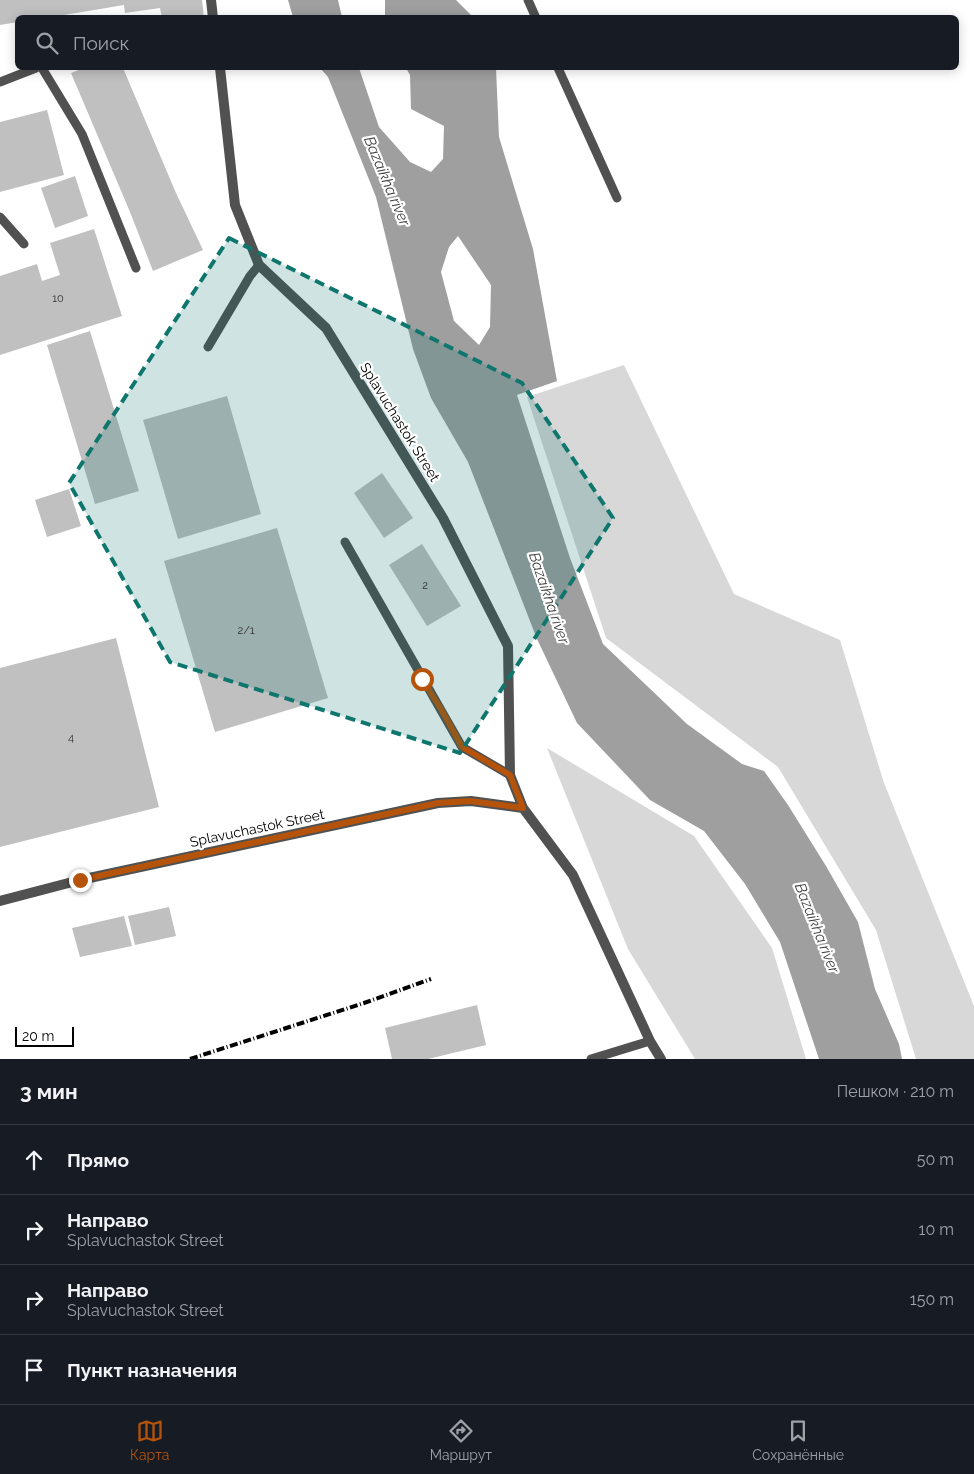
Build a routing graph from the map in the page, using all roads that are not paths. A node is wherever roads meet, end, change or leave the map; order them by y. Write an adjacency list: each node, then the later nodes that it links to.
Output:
1 (210, 0): 3 (street)
2 (528, 0): 4 (lane)
3 (212, 15)
4 (535, 15)
5 (31, 70): 9 (lane)
6 (43, 70): 14 (lane)
7 (220, 70): 13 (street, Splavuchastok Street)
8 (559, 70): 10 (lane)
9 (0, 82)
10 (617, 198)
11 (0, 217): 12 (lane)
12 (24, 244)
13 (260, 265): 15 (lane); 17 (street, Splavuchastok Street)
14 (136, 268)
15 (208, 347)
16 (345, 542): 17 (lane)
17 (510, 775): 18 (street, Splavuchastok Street)
18 (523, 808): 19 (street, Splavuchastok Street); 20 (street, Splavuchastok Street)
19 (0, 901)
20 (650, 1041): 21 (lane); 22 (street, Splavuchastok Street)
21 (591, 1059)
22 (661, 1059)

